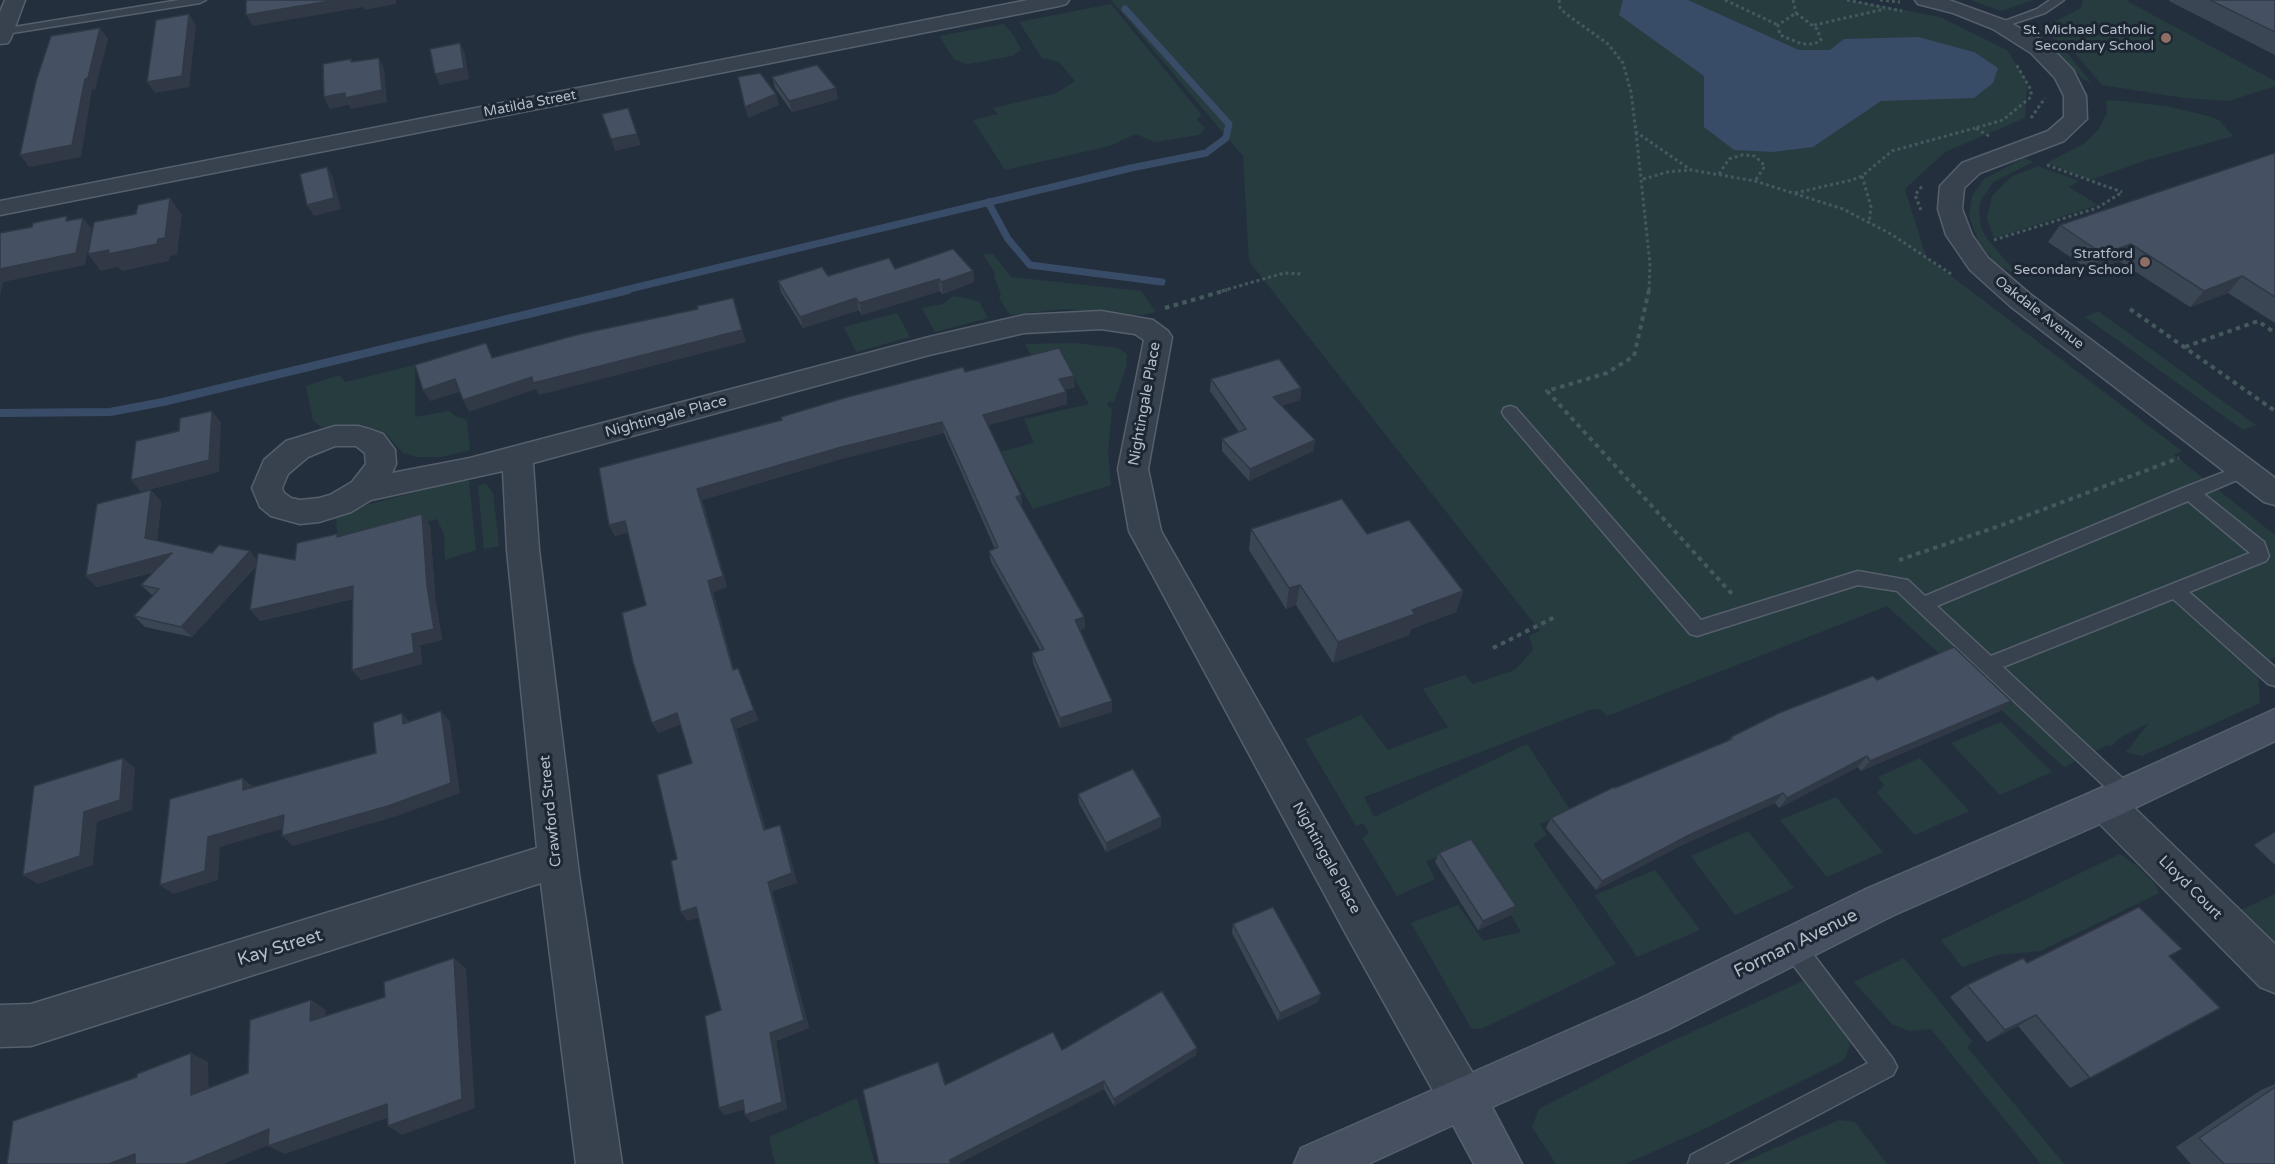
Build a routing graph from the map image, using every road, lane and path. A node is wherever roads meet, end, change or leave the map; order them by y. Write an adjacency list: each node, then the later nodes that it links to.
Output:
1 (15, 0): 16 (street)
2 (200, 0): 16 (lane)
3 (1058, 0): 30 (street, Matilda Street)
4 (1559, 0): 21 (path)
5 (1725, 0): 13 (path)
6 (1793, 0): 12 (path)
7 (1847, 0): 11 (path)
8 (1880, 0): 10 (path)
9 (2058, 0): 14 (lane)
10 (1913, 5): 11 (path); 14 (street, Oakdale Avenue)
11 (1896, 9): 15 (path)
12 (1796, 13): 13 (path); 15 (path)
13 (1778, 25): 15 (path)
14 (2000, 25): 22 (street, Oakdale Avenue)
15 (1813, 26)
16 (0, 34)
17 (2015, 64): 20 (path)
18 (2042, 90): 19 (path)
19 (2029, 121)
20 (1975, 128): 22 (path); 25 (path)
21 (1636, 132): 23 (path); 27 (path)
22 (2017, 151): 33 (path); 43 (street, Oakdale Avenue)
23 (1691, 170): 24 (path); 27 (path)
24 (1719, 174): 28 (path); 28 (path)
25 (1862, 176): 29 (path); 32 (path)
26 (1929, 177): 31 (path)
27 (1643, 179): 49 (path)
28 (1755, 181): 29 (path)
29 (1792, 194): 32 (path)
30 (0, 208)
31 (1922, 213)
32 (1869, 223): 35 (path)
33 (1992, 241)
34 (1303, 274): 37 (path)
35 (1953, 276)
36 (2130, 309): 39 (path)
37 (1143, 326): 42 (street, Nightingale Place); 61 (street, Nightingale Place)
38 (2275, 333): 39 (path)
39 (2184, 347): 40 (path)
40 (2275, 411)
41 (1510, 412): 50 (lane)
42 (518, 456): 44 (street, Nightingale Place); 57 (street, Crawford Street)
43 (2233, 475): 45 (lane); 46 (street, Oakdale Avenue); 47 (path)
44 (363, 490)
45 (2189, 492): 48 (lane); 50 (lane)
46 (2275, 494)
47 (1890, 563)
48 (2175, 590): 53 (lane); 54 (lane)
49 (1736, 598)
50 (1924, 604): 53 (lane)
51 (1555, 617): 52 (path)
52 (1493, 648)
53 (1989, 665): 56 (lane)
54 (2275, 678)
55 (2275, 724): 56 (street, Forman Avenue)
56 (2115, 799): 58 (street, Forman Avenue); 59 (street, Lloyd Court)
57 (557, 860): 60 (street, Kay Street); 62 (street, Crawford Street)
58 (1792, 945): 61 (street, Forman Avenue); 65 (lane)
59 (2275, 973)
60 (0, 1026)
61 (1462, 1098): 63 (street, Forman Avenue); 64 (street)
62 (599, 1164)
63 (1317, 1164)
64 (1499, 1164)
65 (1700, 1164)

